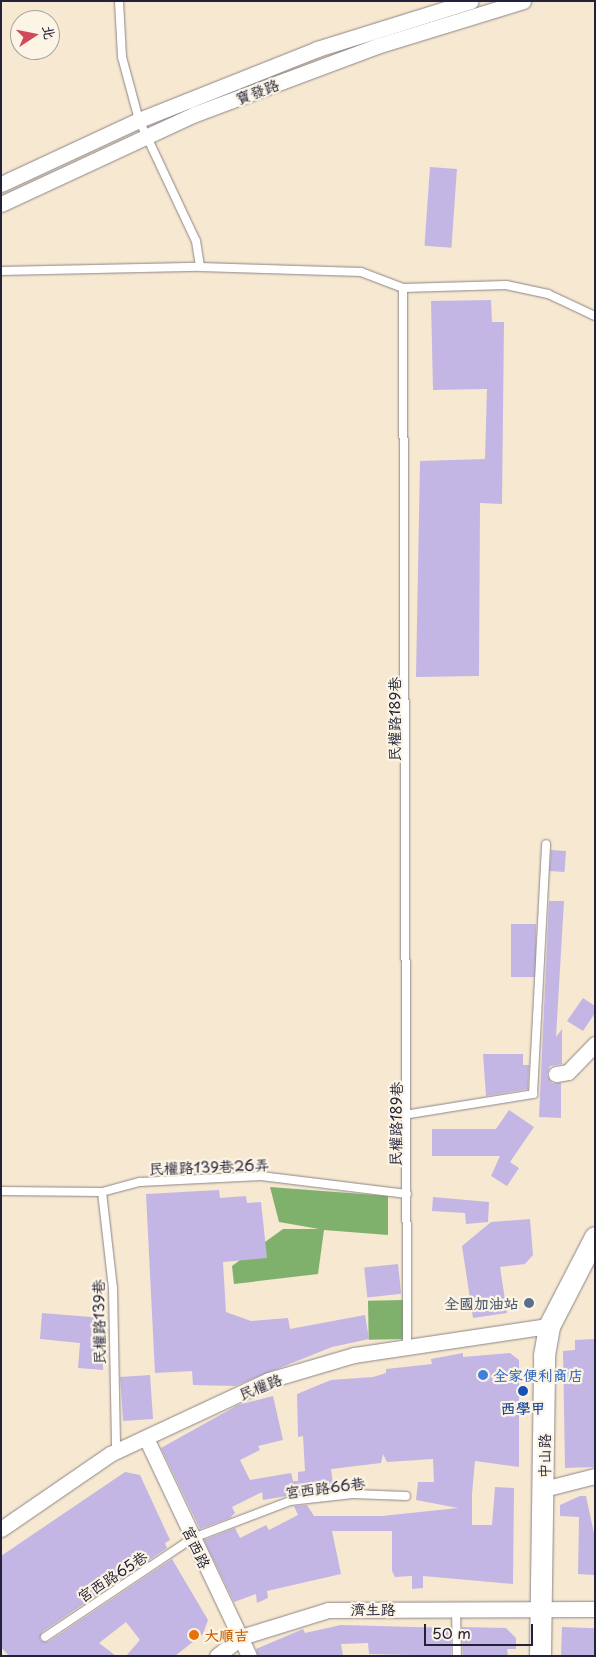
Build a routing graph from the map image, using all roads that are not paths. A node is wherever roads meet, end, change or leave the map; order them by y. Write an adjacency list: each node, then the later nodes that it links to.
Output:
1 (120, 1): 4 (lane)
2 (471, 1): 4 (street, 寶發路)
3 (522, 1): 5 (street, 寶發路)
4 (139, 120): 5 (lane); 6 (street, 寶發路)
5 (147, 136): 7 (street, 寶發路); 8 (lane)
6 (1, 184)
7 (1, 204)
8 (200, 267): 9 (lane); 10 (lane)
9 (1, 271)
10 (403, 288): 11 (lane); 15 (lane, 民權路189巷)
11 (595, 316)
12 (546, 844): 15 (lane)
13 (595, 1044): 14 (street)
14 (556, 1074)
15 (410, 1114): 18 (lane, 民權路189巷)
16 (1, 1191): 17 (lane, 民權路139巷26弄)
17 (102, 1192): 18 (lane, 民權路139巷26弄); 23 (lane, 民權路139巷)
18 (407, 1194): 21 (lane, 民權路189巷)
19 (595, 1237): 20 (main road, 中山路)
20 (549, 1326): 21 (street, 民權路); 25 (main road, 中山路)
21 (407, 1348): 22 (street, 民權路)
22 (146, 1438): 23 (street, 民權路); 28 (street, 宮西路)
23 (116, 1451): 27 (street, 民權路)
24 (595, 1476): 25 (street)
25 (544, 1489): 29 (main road, 中山路)
26 (406, 1496): 28 (lane, 宮西路66巷)
27 (1, 1529)
28 (193, 1538): 32 (lane, 宮西路65巷); 33 (street, 宮西路)
29 (540, 1609): 30 (street, 濟生路); 31 (street, 濟生路); 37 (main road, 中山路)
30 (456, 1610): 33 (street, 濟生路); 36 (lane)
31 (595, 1610)
32 (45, 1637)
33 (241, 1637): 34 (street, 濟生路); 35 (street, 宮西路)
34 (217, 1656)
35 (250, 1656)
36 (457, 1656)
37 (540, 1656)

